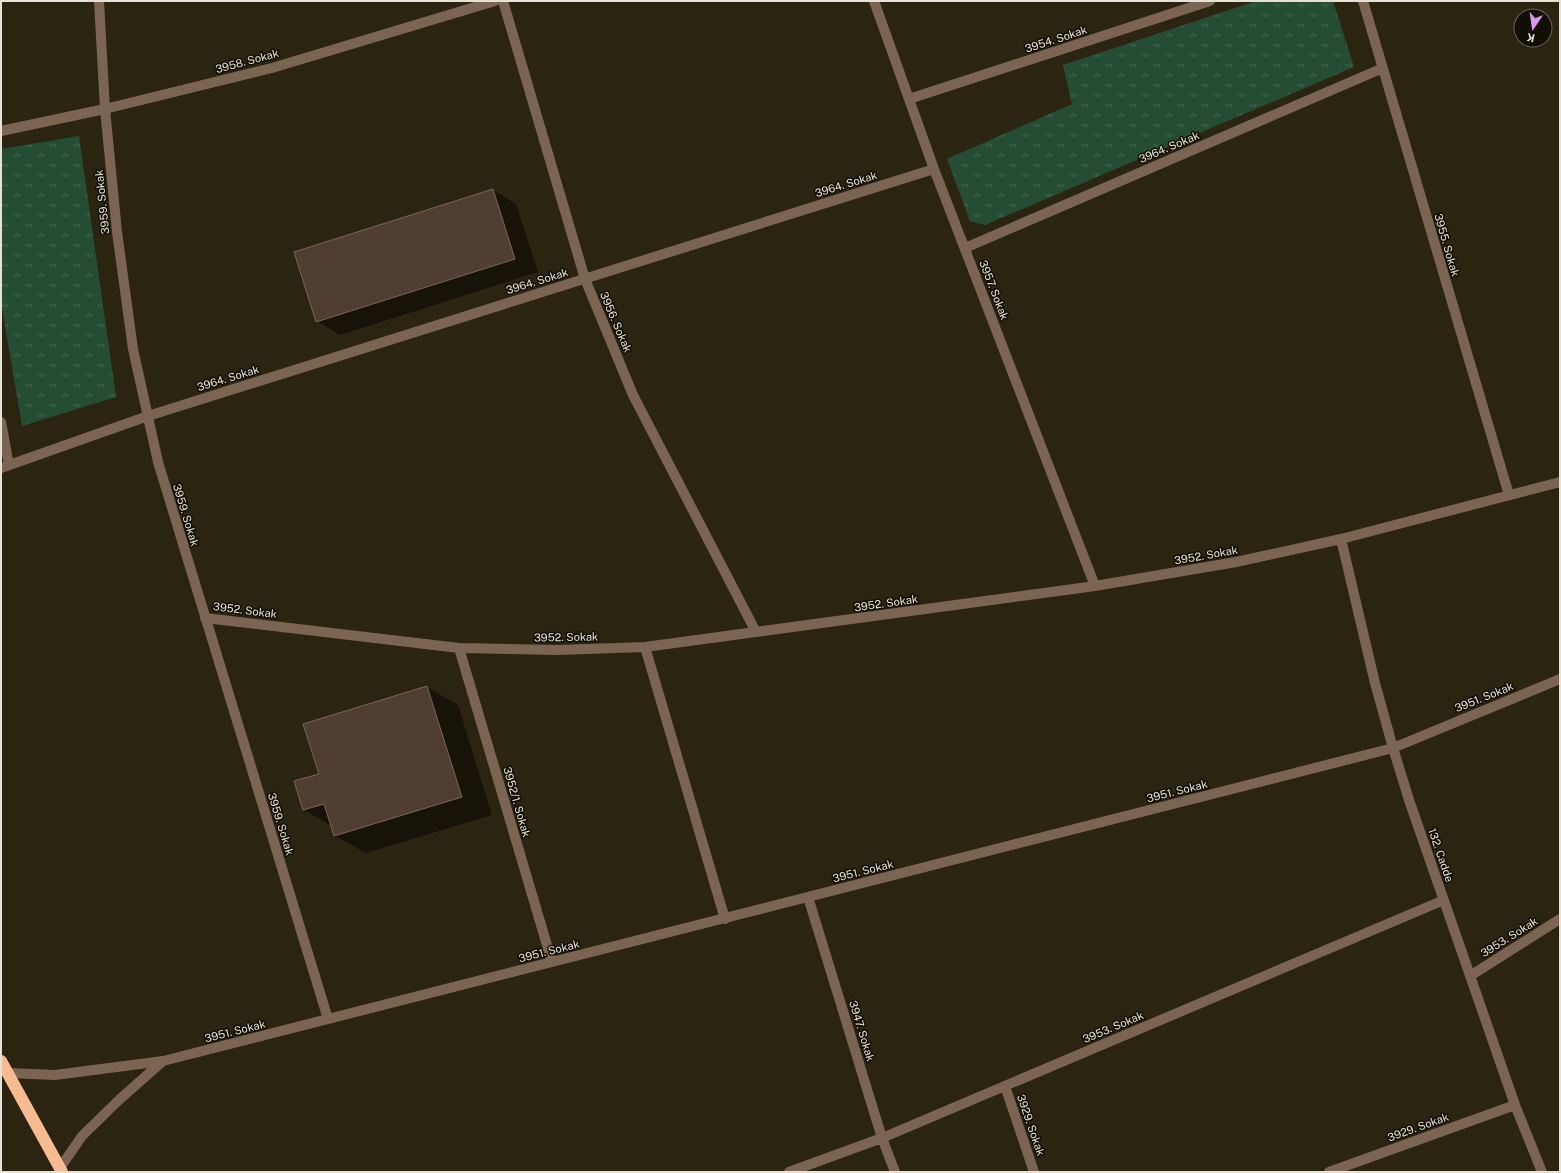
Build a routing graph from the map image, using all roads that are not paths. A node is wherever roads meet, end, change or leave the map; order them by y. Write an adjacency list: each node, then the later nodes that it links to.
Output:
1 (98, 1): 9 (street, 3959. Sokak)
2 (494, 1): 9 (street, 3958. Sokak)
3 (503, 1): 13 (street, 3956. Sokak)
4 (874, 1): 8 (street, 3957. Sokak)
5 (1210, 1): 8 (street, 3954. Sokak)
6 (1363, 1): 7 (street, 3955. Sokak)
7 (1383, 68): 12 (street, 3964. Sokak); 18 (street, 3955. Sokak)
8 (909, 100): 11 (street, 3957. Sokak)
9 (105, 109): 10 (street, 3958. Sokak); 14 (street, 3959. Sokak)
10 (1, 131)
11 (934, 169): 12 (street, 3957. Sokak); 13 (street, 3964. Sokak)
12 (964, 248): 20 (street, 3957. Sokak)
13 (585, 279): 14 (street, 3964. Sokak); 22 (street, 3956. Sokak)
14 (148, 416): 16 (street, 3964. Sokak); 21 (street, 3959. Sokak)
15 (1, 422): 16 (street)
16 (5, 467)
17 (1560, 482): 18 (street, 3952. Sokak)
18 (1509, 495): 19 (street, 3952. Sokak)
19 (1341, 539): 20 (street, 3952. Sokak); 26 (street, 132. Cadde)
20 (1095, 586): 22 (street, 3952. Sokak)
21 (205, 618): 24 (street, 3952. Sokak); 33 (street, 3959. Sokak)
22 (756, 632): 23 (street, 3952. Sokak)
23 (645, 647): 24 (street, 3952. Sokak); 29 (street)
24 (459, 648): 31 (street, 3952/1. Sokak)
25 (1560, 679): 26 (street, 3951. Sokak)
26 (1393, 748): 27 (street, 3951. Sokak); 28 (street, 132. Cadde)
27 (808, 897): 29 (street, 3951. Sokak); 39 (street, 3947. Sokak)
28 (1444, 900): 32 (street, 132. Cadde); 37 (street, 3953. Sokak)
29 (725, 918): 31 (street, 3951. Sokak)
30 (1560, 919): 32 (street, 3953. Sokak)
31 (552, 962): 33 (street, 3951. Sokak)
32 (1470, 976): 38 (street, 132. Cadde)
33 (328, 1019): 35 (street, 3951. Sokak)
34 (1, 1061): 36 (highway)
35 (163, 1061): 36 (street, 3951. Sokak); 40 (street, 3951. Sokak)
36 (5, 1075): 40 (highway)
37 (1005, 1086): 39 (street, 3953. Sokak); 43 (street, 3929. Sokak)
38 (1515, 1105): 44 (street, 3929. Sokak); 45 (street, 132. Cadde)
39 (882, 1138): 41 (street, 3953. Sokak); 42 (street, 3947. Sokak)
40 (58, 1171)
41 (793, 1171)
42 (895, 1172)
43 (1034, 1172)
44 (1329, 1172)
45 (1542, 1172)

